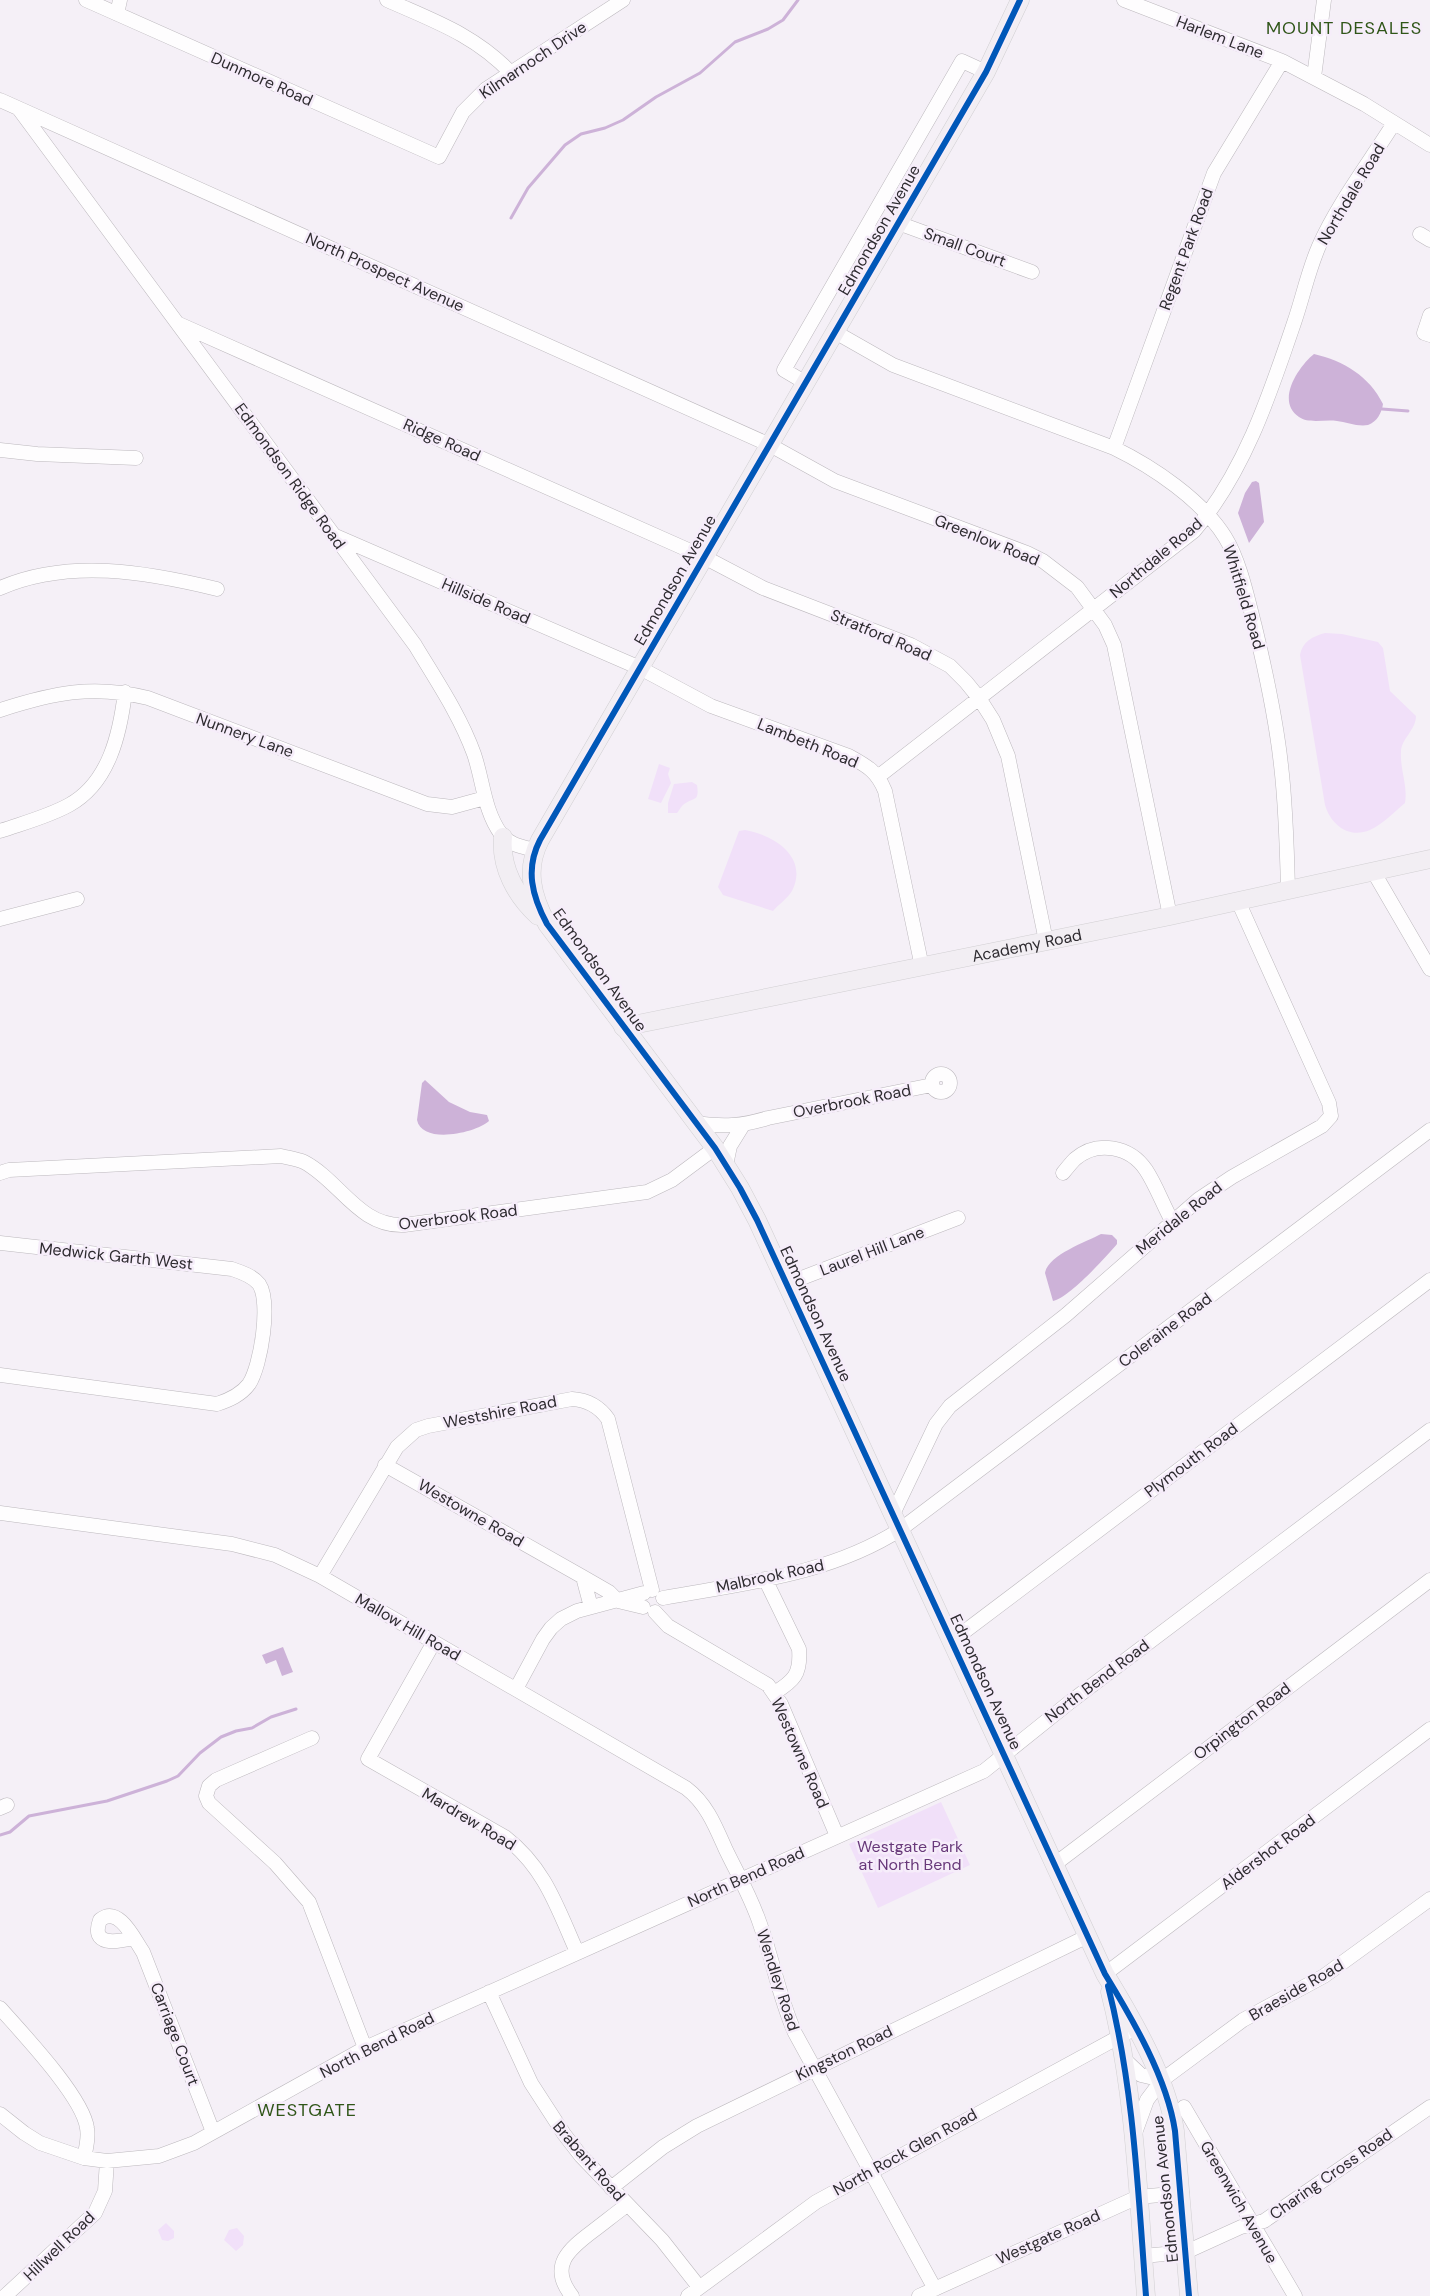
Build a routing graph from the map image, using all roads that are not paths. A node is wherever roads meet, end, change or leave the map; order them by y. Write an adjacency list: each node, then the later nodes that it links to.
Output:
1 (86, 0): 8 (street, Dunmore Road)
2 (120, 0): 8 (street)
3 (387, 0): 11 (street)
4 (623, 0): 11 (street, Kilmarnoch Drive)
5 (1020, 0): 10 (main road, Edmondson Avenue)
6 (1124, 0): 9 (street, Harlem Lane)
7 (1324, 0): 12 (street)
8 (117, 14): 17 (street, Dunmore Road)
9 (1282, 61): 12 (street, Harlem Lane); 28 (street, Regent Park Road)
10 (986, 72): 18 (main road, Edmondson Avenue); 19 (street)
11 (511, 73): 17 (street, Kilmarnoch Drive)
12 (1314, 77): 15 (street, Harlem Lane)
13 (0, 100): 14 (street, North Prospect Avenue)
14 (18, 108): 23 (street, Edmondson Ridge Road); 27 (street, North Prospect Avenue)
15 (1394, 123): 16 (street, Harlem Lane); 31 (street, Northdale Road)
16 (1430, 145)
17 (439, 157)
18 (898, 223): 20 (main road, Edmondson Avenue); 21 (street, Small Court)
19 (866, 228): 20 (street); 26 (street)
20 (888, 241): 24 (main road, Edmondson Avenue)
21 (1032, 272)
22 (1430, 315): 25 (street)
23 (179, 324): 32 (street, Edmondson Ridge Road); 33 (street, Ridge Road)
24 (835, 332): 26 (main road, Edmondson Avenue); 28 (street, Whitfield Road)
25 (1430, 335)
26 (806, 383): 27 (main road, Edmondson Avenue)
27 (770, 445): 33 (main road, Edmondson Avenue); 36 (street, Greenlow Road)
28 (1114, 448): 31 (street, Whitfield Road)
29 (0, 450): 30 (street)
30 (136, 458)
31 (1208, 515): 36 (street, Northdale Road); 48 (street, Whitfield Road)
32 (333, 534): 37 (street, Hillside Road); 42 (street, Edmondson Ridge Road)
33 (704, 557): 37 (main road, Edmondson Avenue); 39 (street, Stratford Road)
34 (0, 588): 35 (street)
35 (217, 589)
36 (1094, 608): 39 (street, Northdale Road); 51 (street, Greenlow Road)
37 (640, 668): 41 (street, Lambeth Road); 45 (main road, Edmondson Avenue)
38 (125, 692): 40 (street, Nunnery Lane); 42 (street, Nunnery Lane); 43 (street)
39 (979, 698): 41 (street, Northdale Road); 54 (street, Stratford Road)
40 (0, 710)
41 (879, 776): 55 (street, Lambeth Road)
42 (485, 798): 44 (street, Edmondson Ridge Road)
43 (0, 831)
44 (503, 837): 45 (street); 53 (main road)
45 (535, 850): 53 (main road, Edmondson Avenue)
46 (1430, 860): 47 (main road, Academy Road)
47 (1373, 871): 48 (main road, Academy Road); 56 (street)
48 (1288, 890): 50 (main road, Academy Road)
49 (77, 900): 52 (street)
50 (1238, 901): 51 (main road, Academy Road); 67 (street, Meridale Road)
51 (1170, 916): 54 (main road, Academy Road)
52 (0, 919)
53 (547, 924): 57 (main road, Edmondson Avenue)
54 (1046, 941): 55 (main road, Academy Road)
55 (922, 967): 57 (main road, Academy Road)
56 (1430, 969)
57 (623, 1028): 59 (main road, Edmondson Avenue)
58 (932, 1085): 60 (street, Overbrook Road)
59 (696, 1123): 60 (street, Overbrook Road); 62 (main road, Edmondson Avenue)
60 (743, 1125): 63 (street)
61 (1430, 1130): 75 (street, Coleraine Road)
62 (715, 1148): 63 (main road, Edmondson Avenue); 64 (street, Overbrook Road)
63 (726, 1165): 70 (main road, Edmondson Avenue)
64 (0, 1173)
65 (1063, 1173): 67 (street)
66 (958, 1218): 70 (street, Laurel Hill Lane)
67 (1172, 1221): 75 (street, Meridale Road)
68 (0, 1243): 71 (street, Medwick Garth West)
69 (1430, 1280): 84 (street, Plymouth Road)
70 (786, 1284): 75 (main road, Edmondson Avenue)
71 (0, 1375)
72 (1430, 1430): 90 (street, North Bend Road)
73 (385, 1465): 76 (street, Westshire Road); 77 (street, Westowne Road); 80 (street, Westshire Road)
74 (0, 1513): 76 (street, Mallow Hill Road)
75 (897, 1522): 78 (street, Malbrook Road); 84 (main road, Edmondson Avenue)
76 (320, 1576): 85 (street, Mallow Hill Road)
77 (583, 1577): 81 (street, Westowne Road); 82 (street)
78 (765, 1579): 80 (street, Malbrook Road); 87 (street)
79 (1430, 1580): 92 (street, Orpington Road)
80 (653, 1594): 81 (street, Malbrook Road); 83 (street, Westshire Road); 83 (street)
81 (618, 1601): 82 (street, Malbrook Road); 83 (street, Malbrook Road)
82 (591, 1607): 86 (street, Malbrook Road)
83 (649, 1610): 87 (street, Westowne Road)
84 (952, 1641): 90 (main road, Edmondson Avenue)
85 (434, 1642): 86 (street, Mallow Hill Road); 97 (street, Mardrew Road)
86 (516, 1689): 93 (street, Mallow Hill Road)
87 (774, 1693): 91 (street, Westowne Road)
88 (1430, 1729): 98 (street, Aldershot Road)
89 (312, 1738): 102 (street)
90 (1004, 1753): 91 (street, North Bend Road); 92 (main road, Edmondson Avenue)
91 (837, 1836): 93 (street, North Bend Road)
92 (1055, 1864): 95 (main road, Edmondson Avenue)
93 (740, 1879): 97 (street, North Bend Road); 104 (street, Wendley Road)
94 (1430, 1900): 105 (street, Braeside Road)
95 (1088, 1936): 98 (main road, Edmondson Avenue); 104 (street, Kingston Road)
96 (133, 1938): 109 (street, Carriage Court)
97 (577, 1952): 99 (street, North Bend Road)
98 (1105, 1974): 101 (main road, Edmondson Avenue)
99 (489, 1992): 102 (street, North Bend Road); 114 (street, Brabant Road)
100 (0, 2008): 111 (street)
101 (1128, 2032): 103 (main road, Edmondson Avenue); 105 (main road, Edmondson Avenue); 113 (street, North Rock Glen Road)
102 (365, 2048): 109 (street, North Bend Road)
103 (1124, 2059): 105 (street); 110 (main road, Edmondson Avenue)
104 (814, 2068): 113 (street, Wendley Road); 114 (street, Kingston Road)
105 (1162, 2080): 110 (street, Braeside Road); 115 (main road, Edmondson Avenue)
106 (1184, 2107): 118 (street, Greenwich Avenue)
107 (1430, 2107): 118 (street, Charing Cross Road)
108 (0, 2114): 111 (street, North Bend Road)
109 (213, 2132): 112 (street, North Bend Road)
110 (1134, 2133): 116 (main road, Edmondson Avenue)
111 (84, 2158): 112 (street, North Bend Road)
112 (107, 2161): 123 (street, Hillwell Road)
113 (870, 2171): 121 (street, North Rock Glen Road); 122 (street, Wendley Road)
114 (612, 2188): 117 (street, Brabant Road)
115 (1182, 2193): 116 (street, Westgate Road); 119 (main road, Edmondson Avenue)
116 (1138, 2197): 120 (main road, Edmondson Avenue); 122 (street, Westgate Road)
117 (627, 2205): 121 (street, Brabant Road); 124 (street)
118 (1252, 2224): 119 (street, Charing Cross Road); 129 (street, Greenwich Avenue)
119 (1186, 2252): 120 (street, Charing Cross Road); 128 (main road, Edmondson Avenue)
120 (1143, 2256): 127 (main road, Edmondson Avenue)
121 (700, 2287): 125 (street, North Rock Glen Road)
122 (935, 2288): 126 (street, Westgate Road)
123 (5, 2296)
124 (572, 2296)
125 (688, 2296)
126 (919, 2296)
127 (1146, 2296)
128 (1189, 2296)
129 (1294, 2296)

